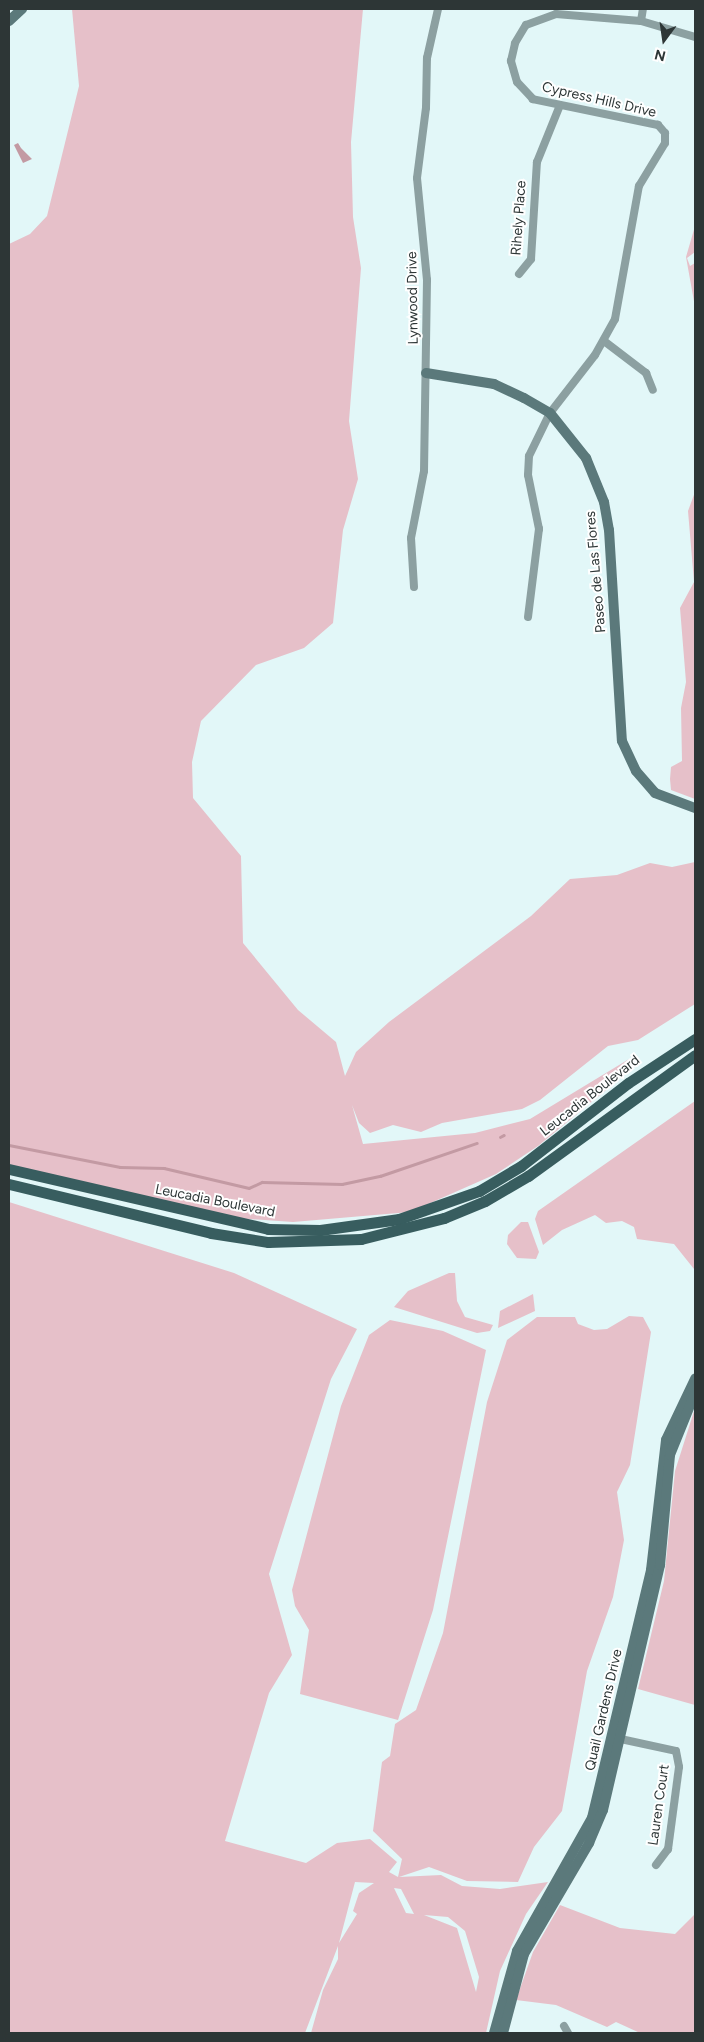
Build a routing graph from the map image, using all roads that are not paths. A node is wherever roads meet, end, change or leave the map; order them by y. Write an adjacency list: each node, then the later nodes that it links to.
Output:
1 (22, 9): 5 (main road)
2 (438, 9): 11 (street, Lynwood Drive)
3 (643, 9): 6 (street)
4 (556, 11): 6 (street, Cypress Hills Drive); 8 (street, Cypress Hills Drive)
5 (9, 21)
6 (641, 21): 7 (street, Cypress Hills Drive)
7 (695, 36)
8 (560, 106): 9 (street, Rihely Place); 10 (street, Cypress Hills Drive)
9 (519, 274)
10 (604, 341): 12 (street); 13 (street, Cypress Hills Drive)
11 (426, 373): 13 (main road, Paseo de Las Flores); 14 (street, Lynwood Drive)
12 (652, 390)
13 (550, 413): 15 (street, Cypress Hills Drive); 16 (main road, Paseo de Las Flores)
14 (414, 587)
15 (528, 617)
16 (695, 808)
17 (695, 1039): 19 (main road, Leucadia Boulevard)
18 (695, 1055): 20 (main road, Leucadia Boulevard)
19 (9, 1169)
20 (9, 1184)
21 (695, 1380): 23 (main road, Quail Gardens Drive)
22 (695, 1393): 23 (main road, Quail Gardens Drive)
23 (616, 1738): 24 (street, Lauren Court); 25 (main road, Quail Gardens Drive); 26 (main road, Quail Gardens Drive)
24 (656, 1865)
25 (494, 2033)
26 (503, 2033)

